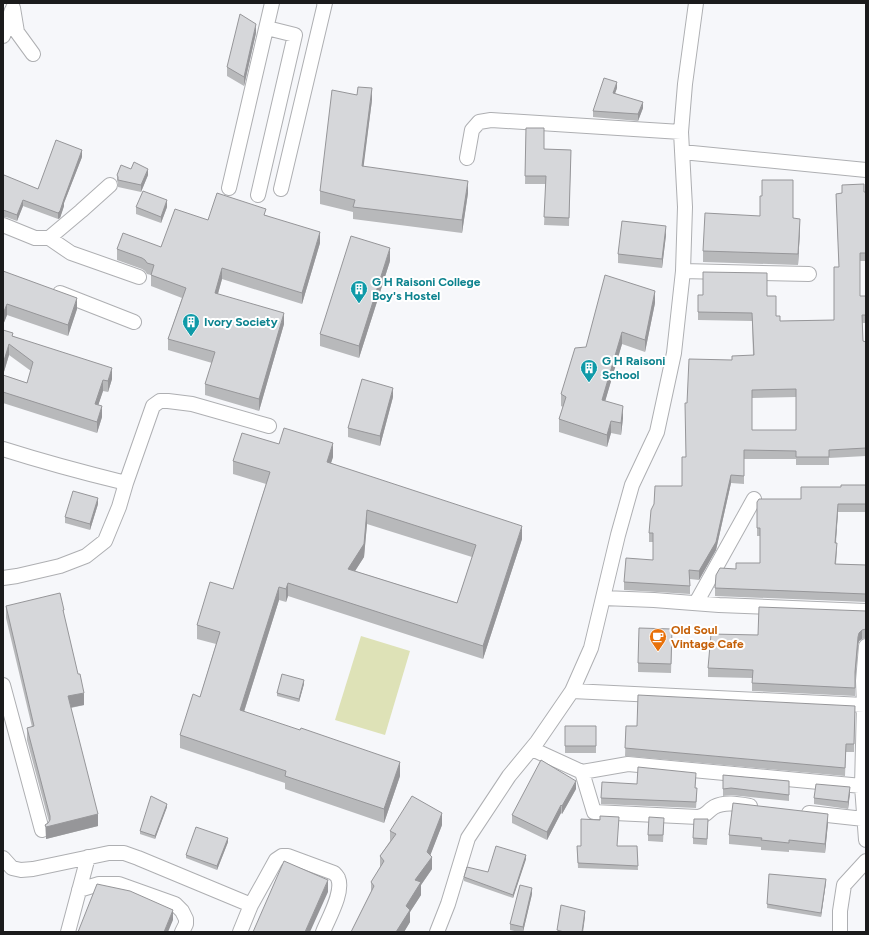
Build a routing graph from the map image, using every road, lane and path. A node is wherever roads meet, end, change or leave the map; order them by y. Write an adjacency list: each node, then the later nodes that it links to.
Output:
1 (6, 3): 5 (street)
2 (272, 3): 6 (street)
3 (324, 3): 15 (street)
4 (696, 3): 9 (street)
5 (3, 4)
6 (267, 28): 14 (street); 16 (street)
7 (3, 36): 8 (street)
8 (33, 54)
9 (681, 132): 10 (street); 11 (street)
10 (682, 152): 12 (street); 19 (street)
11 (467, 158)
12 (866, 170)
13 (110, 185): 18 (street)
14 (229, 188)
15 (282, 189)
16 (258, 195)
17 (3, 225): 18 (street)
18 (49, 238): 21 (street)
19 (683, 271): 20 (street); 29 (street)
20 (809, 274)
21 (140, 277)
22 (45, 287): 23 (street)
23 (134, 322)
24 (269, 426): 26 (street)
25 (3, 449): 26 (street)
26 (126, 483): 28 (street)
27 (754, 499): 30 (street)
28 (3, 578)
29 (603, 598): 30 (street); 35 (street)
30 (696, 603): 31 (street)
31 (866, 611)
32 (866, 646): 33 (street)
33 (865, 681): 36 (street)
34 (3, 684): 43 (street)
35 (572, 691): 36 (street); 37 (street)
36 (864, 705): 39 (street)
37 (532, 749): 38 (street); 54 (street)
38 (582, 772): 39 (street); 40 (street)
39 (862, 786): 42 (street)
40 (762, 807)
41 (793, 811): 42 (street)
42 (864, 819): 44 (street)
43 (42, 830)
44 (866, 840)
45 (88, 857): 46 (street); 48 (street); 49 (street)
46 (3, 858)
47 (866, 861): 55 (street)
48 (80, 890): 50 (street); 51 (street)
49 (251, 905): 52 (street); 53 (street)
50 (68, 932)
51 (182, 932)
52 (240, 932)
53 (322, 932)
54 (437, 932)
55 (840, 932)

